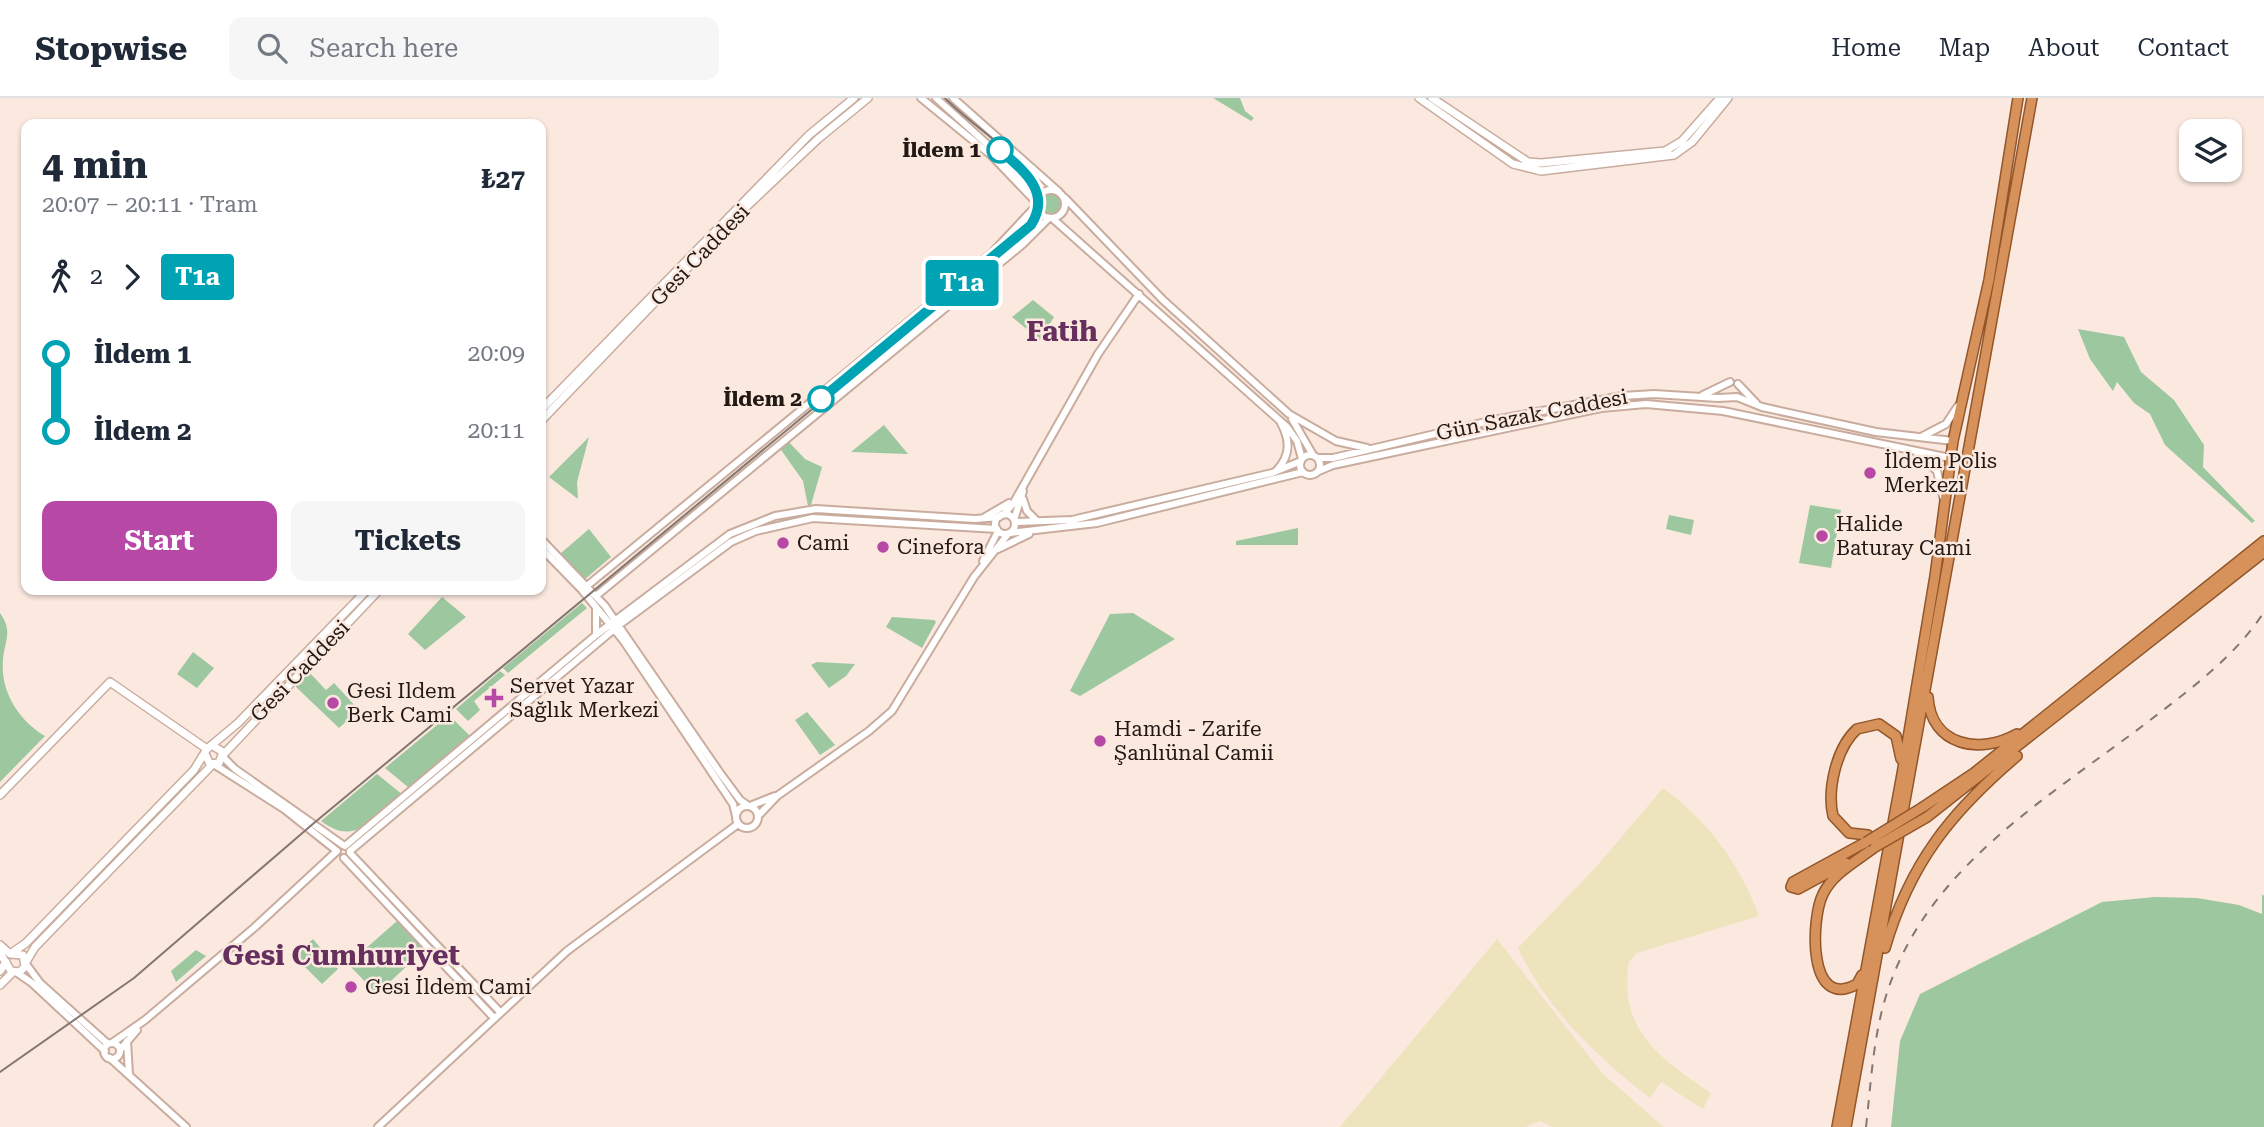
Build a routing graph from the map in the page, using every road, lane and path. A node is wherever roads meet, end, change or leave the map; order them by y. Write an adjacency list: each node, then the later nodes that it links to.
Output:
1 (854, 98): 24 (main road, Gesi Caddesi)
2 (868, 98): 29 (main road, Gesi Caddesi)
3 (921, 98): 15 (street)
4 (936, 98): 13 (street)
5 (953, 98): 12 (street)
6 (1419, 98): 9 (main road)
7 (1432, 98): 8 (main road)
8 (1720, 98)
9 (1728, 98)
10 (2018, 98): 20 (highway)
11 (2032, 98): 35 (highway)
12 (1059, 192): 13 (street); 14 (street)
13 (1040, 195): 15 (street)
14 (1065, 198): 16 (street); 28 (street)
15 (1037, 204): 16 (street); 57 (street)
16 (1051, 218): 17 (street); 60 (street)
17 (1139, 294): 30 (street); 42 (street)
18 (1730, 382): 21 (street)
19 (1738, 384): 25 (street)
20 (1963, 394): 31 (street); 32 (highway)
21 (1698, 397): 22 (street, Gün Sazak Caddesi); 33 (street, Gün Sazak Caddesi)
22 (1726, 397): 23 (street, Gün Sazak Caddesi); 26 (street)
23 (1740, 399): 25 (street, Gün Sazak Caddesi); 27 (street)
24 (546, 405)
25 (1760, 407): 31 (street, Gün Sazak Caddesi)
26 (1723, 411): 27 (street, Gün Sazak Caddesi); 39 (street, Gün Sazak Caddesi)
27 (1735, 413): 34 (street, Gün Sazak Caddesi)
28 (1289, 414): 33 (street); 36 (street)
29 (546, 416)
30 (1280, 421): 38 (street); 40 (street)
31 (1918, 438): 32 (street, Gün Sazak Caddesi)
32 (1953, 441): 35 (highway); 37 (highway)
33 (1376, 448): 36 (street, Gün Sazak Caddesi)
34 (1914, 451): 37 (street, Gün Sazak Caddesi); 44 (street)
35 (1970, 452): 37 (highway); 67 (highway)
36 (1316, 456): 38 (street); 39 (street)
37 (1950, 458): 44 (highway)
38 (1302, 460): 40 (street); 41 (street)
39 (1319, 471): 41 (street)
40 (1275, 472): 48 (street)
41 (1303, 472): 48 (street)
42 (1024, 486): 43 (street); 45 (street); 46 (street)
43 (1023, 498): 47 (street); 48 (street)
44 (1944, 504): 72 (highway)
45 (1001, 516): 46 (street); 47 (street); 49 (street)
46 (975, 519): 63 (street)
47 (1015, 521): 48 (street); 50 (street)
48 (1040, 526): 50 (street); 55 (street)
49 (997, 530): 50 (street); 56 (street); 63 (street)
50 (1009, 533): 55 (street)
51 (2264, 541): 68 (highway)
52 (546, 545): 57 (street)
53 (2264, 552): 68 (highway)
54 (546, 553): 57 (street)
55 (986, 560): 56 (street)
56 (979, 569): 74 (street)
57 (584, 588): 60 (street); 62 (street)
58 (362, 595): 69 (main road, Gesi Caddesi)
59 (374, 595): 70 (main road, Gesi Caddesi)
60 (596, 596): 61 (street)
61 (605, 606): 63 (street); 64 (street)
62 (596, 607): 64 (street); 65 (street)
63 (630, 613): 64 (street); 66 (street)
64 (615, 624): 65 (street); 66 (street)
65 (599, 637): 66 (street); 81 (street)
66 (625, 638): 75 (street); 76 (street)
67 (1927, 682): 68 (highway); 89 (highway)
68 (2076, 698): 79 (highway, bridge); 80 (highway, bridge); 89 (highway)
69 (208, 750): 70 (main road); 71 (main road); 73 (main road); 84 (main road, Gesi Caddesi)
70 (223, 756): 71 (main road, Gesi Caddesi); 81 (street)
71 (214, 765): 81 (street); 85 (main road, Gesi Caddesi)
72 (1902, 774): 79 (highway); 83 (highway)
73 (0, 795)
74 (777, 796): 75 (street); 77 (street)
75 (749, 806): 76 (street); 77 (street)
76 (736, 816): 78 (street)
77 (759, 816): 78 (street)
78 (738, 824): 90 (street)
79 (1867, 838): 80 (highway)
80 (1875, 847): 83 (highway)
81 (344, 852): 90 (street); 91 (street); 92 (street)
82 (0, 945): 84 (main road)
83 (1870, 948): 100 (highway)
84 (7, 956): 85 (main road); 86 (main road, Gesi Caddesi); 87 (main road)
85 (26, 963): 87 (main road, Gesi Caddesi); 94 (street)
86 (0, 971)
87 (15, 972): 88 (main road, Gesi Caddesi); 96 (street)
88 (0, 985)
89 (1873, 986): 101 (highway)
90 (499, 1012): 91 (street)
91 (494, 1018): 99 (street)
92 (145, 1020): 93 (street); 94 (street)
93 (127, 1040): 95 (street); 97 (street)
94 (110, 1044): 95 (street); 96 (street)
95 (120, 1051): 96 (street); 97 (street)
96 (107, 1055): 97 (street)
97 (130, 1074): 98 (street)
98 (186, 1127)
99 (378, 1127)
100 (1837, 1127)
101 (1846, 1127)

